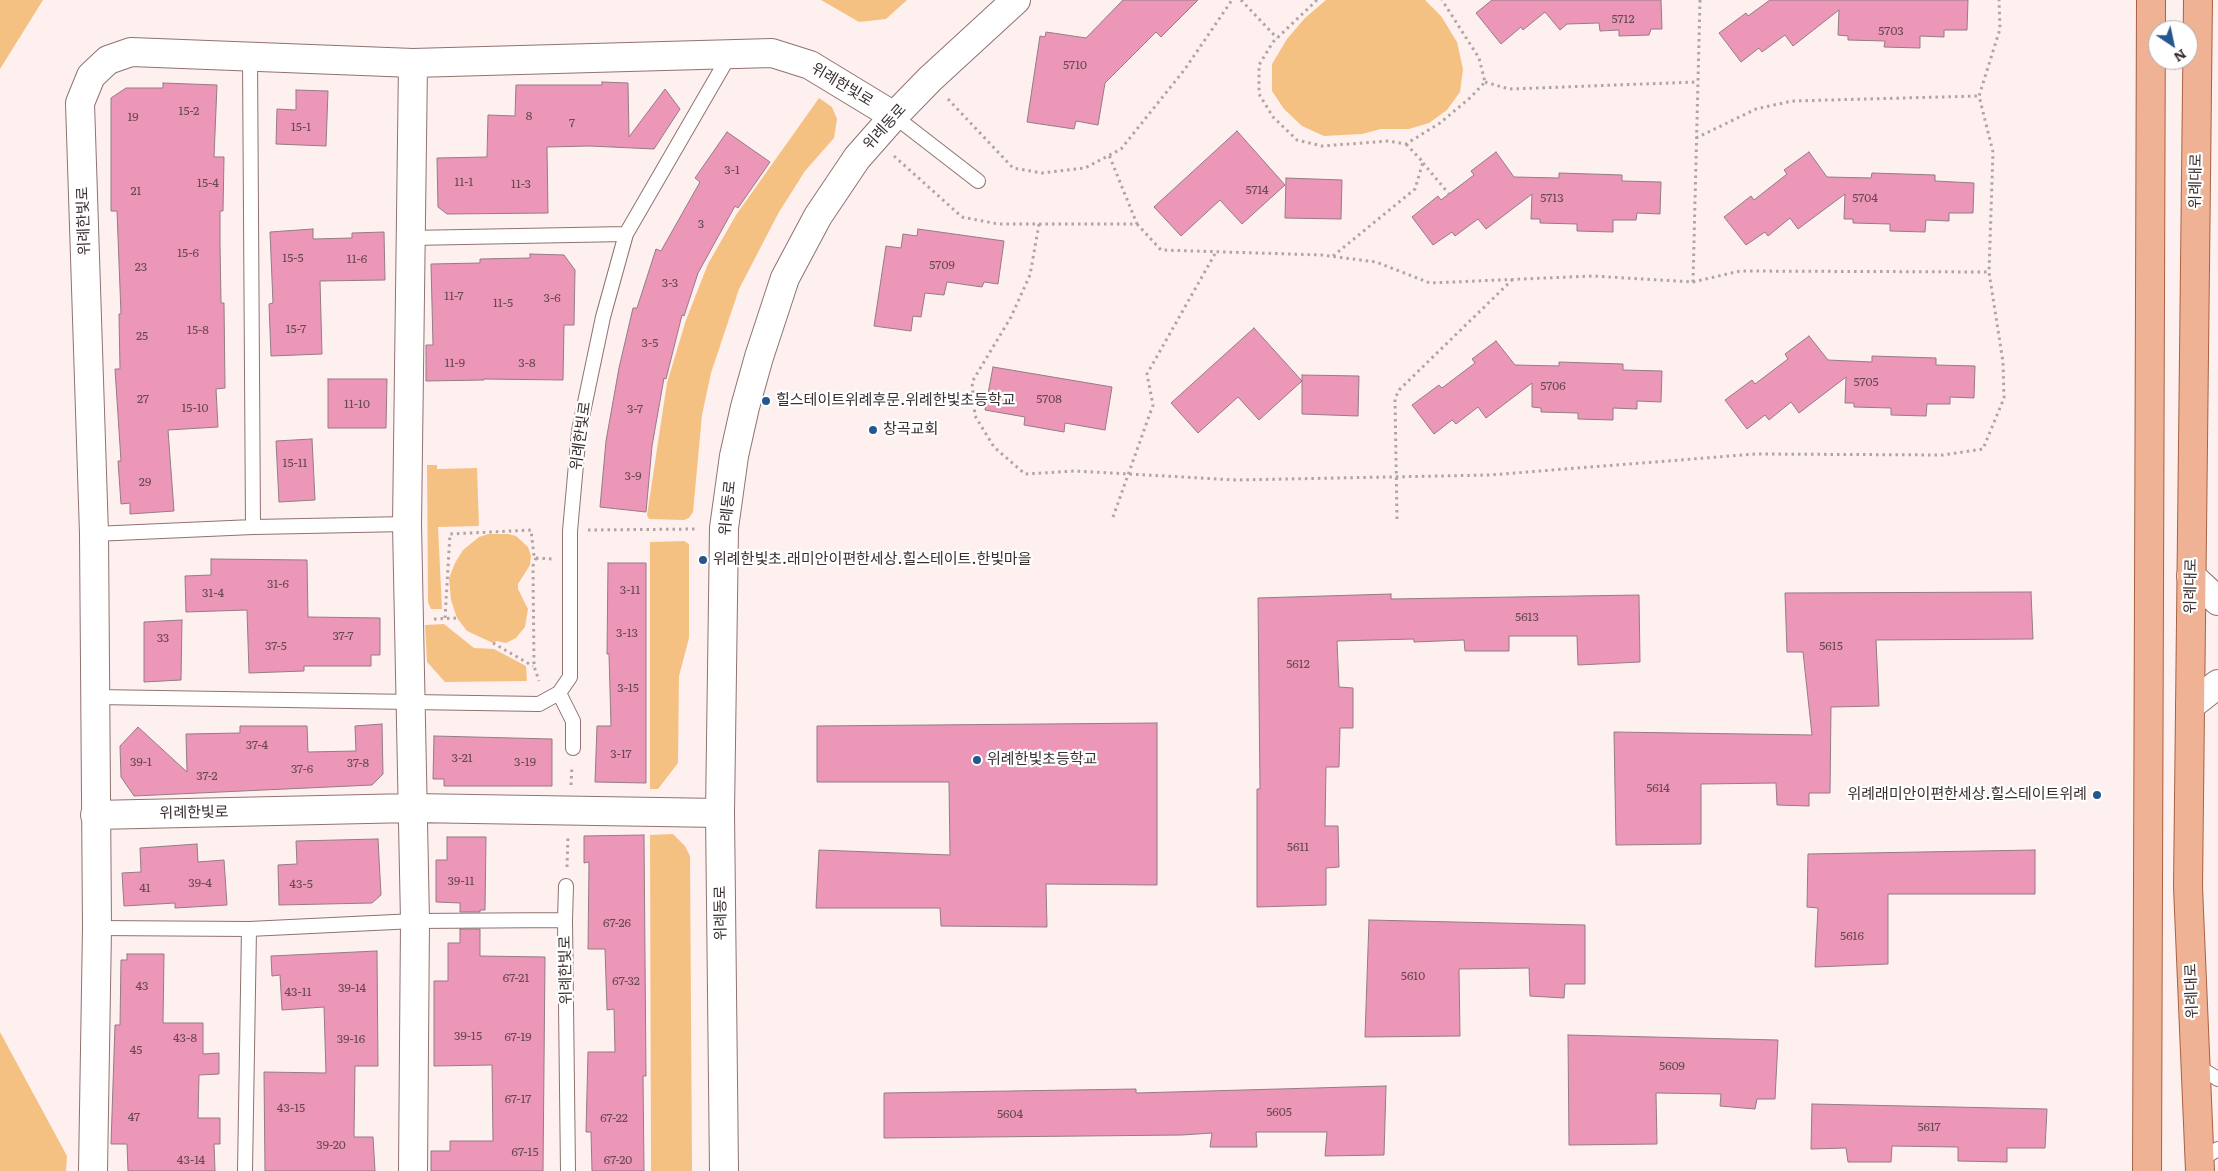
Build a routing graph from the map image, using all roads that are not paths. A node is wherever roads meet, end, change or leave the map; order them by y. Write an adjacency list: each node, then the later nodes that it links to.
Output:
1 (1016, 0): 7 (street, 위례동로)
2 (2151, 0): 38 (main road)
3 (2198, 0): 14 (main road, 위례대로)
4 (250, 56): 6 (street, 위례한빛로); 12 (lane); 13 (street, 위례한빛로)
5 (729, 56): 6 (street, 위례한빛로); 7 (street, 위례한빛로); 9 (lane, 위례한빛로)
6 (413, 63): 10 (street)
7 (894, 116): 8 (lane); 23 (street, 위례동로)
8 (978, 181)
9 (626, 234): 10 (lane); 17 (lane, 위례한빛로)
10 (410, 238): 11 (street)
11 (407, 524): 12 (lane); 19 (street)
12 (253, 527): 13 (lane)
13 (94, 534): 18 (street, 위례한빛로)
14 (2191, 576): 15 (street); 20 (main road, 위례대로)
15 (2218, 601)
16 (2218, 684): 20 (street)
17 (559, 693): 19 (lane); 21 (lane)
18 (96, 697): 19 (lane); 24 (street, 위례한빛로)
19 (410, 700): 22 (street)
20 (2190, 706): 30 (main road, 위례대로)
21 (573, 748)
22 (412, 808): 23 (street, 위례한빛로); 24 (street, 위례한빛로); 27 (street)
23 (720, 813): 37 (street, 위례동로)
24 (95, 815): 28 (street, 위례한빛로)
25 (566, 886): 26 (lane)
26 (565, 920): 27 (lane, 위례한빛로); 36 (lane, 위례한빛로)
27 (414, 921): 29 (lane, 위례한빛로); 35 (street)
28 (97, 928): 29 (lane, 위례한빛로); 33 (street, 위례한빛로)
29 (249, 930): 34 (lane)
30 (2194, 1065): 31 (lane); 32 (main road, 위례대로)
31 (2218, 1079)
32 (2206, 1160)
33 (93, 1171)
34 (245, 1171)
35 (414, 1171)
36 (568, 1171)
37 (724, 1171)
38 (2147, 1171)

